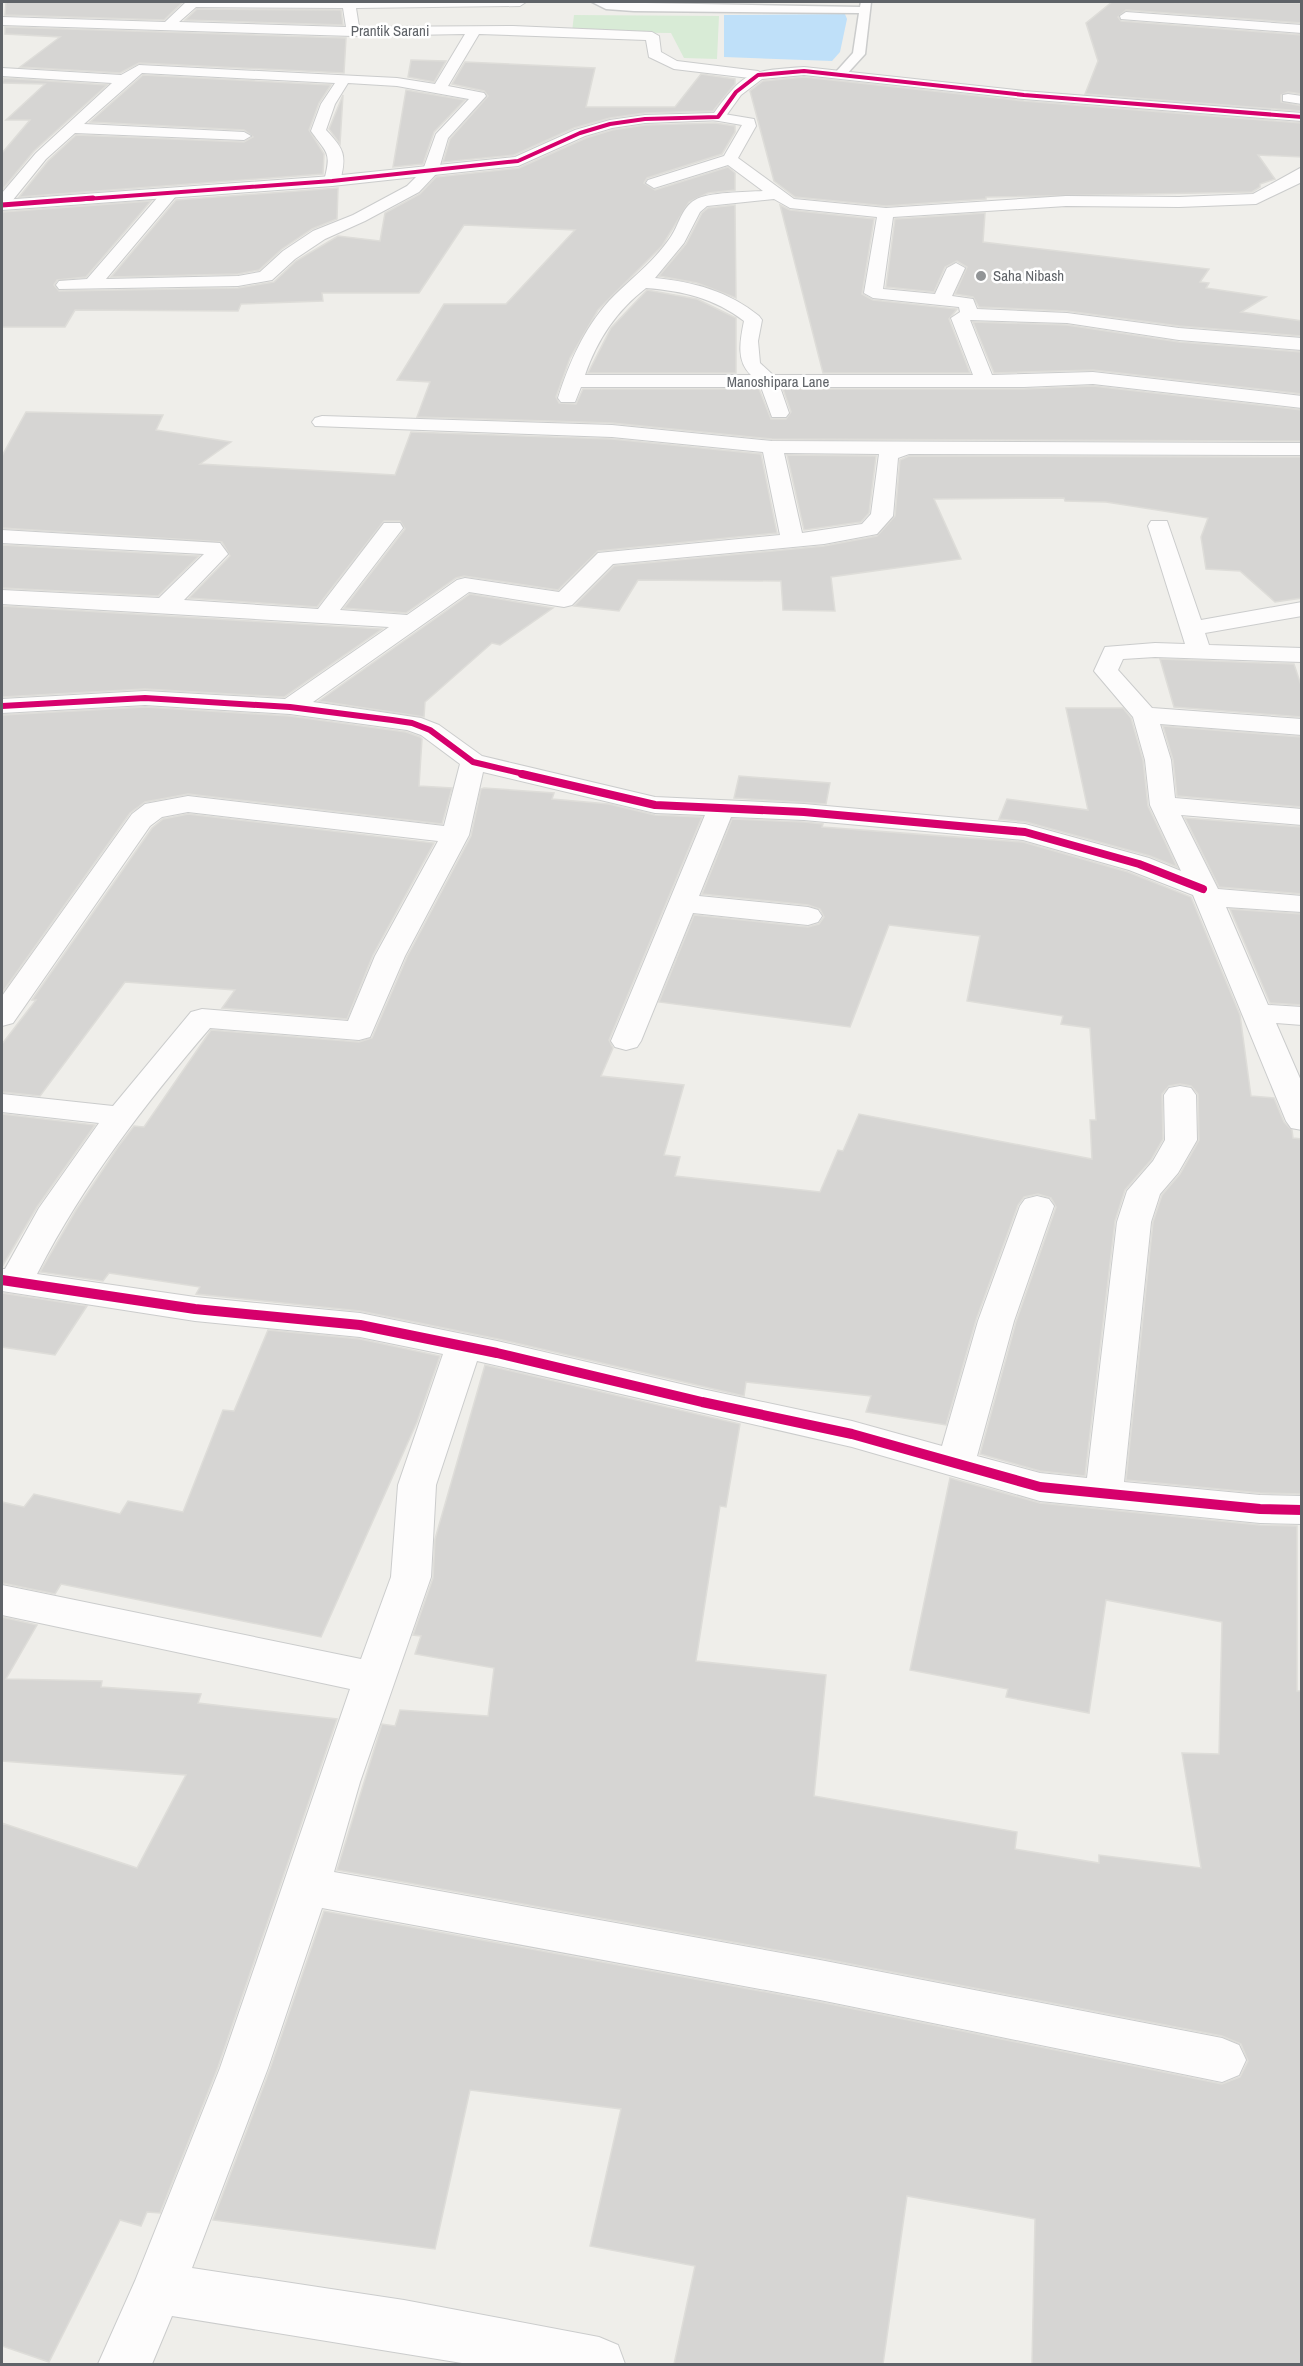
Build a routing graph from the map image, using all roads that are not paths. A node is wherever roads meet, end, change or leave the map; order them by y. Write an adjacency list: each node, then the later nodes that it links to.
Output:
1 (597, 2): 5 (lane)
2 (277, 4): 3 (street); 9 (street); 10 (street)
3 (349, 4): 4 (street); 13 (street)
4 (528, 5): 14 (street)
5 (865, 6): 17 (lane)
6 (1126, 16): 7 (street)
7 (1238, 19): 11 (street); 15 (street)
8 (2, 21): 9 (street, Prantik Sarani)
9 (168, 26): 10 (street, Prantik Sarani)
10 (255, 29): 13 (street, Prantik Sarani)
11 (1302, 29)
12 (474, 31): 13 (street, Prantik Sarani); 14 (street, Prantik Sarani); 21 (street)
13 (353, 32)
14 (540, 32): 18 (street, Prantik Sarani)
15 (1233, 38)
16 (2, 72): 19 (street)
17 (842, 73): 18 (street); 23 (street)
18 (758, 75): 22 (street)
19 (124, 79): 20 (street); 24 (street)
20 (344, 79): 21 (street); 31 (street)
21 (440, 88): 29 (street)
22 (718, 117): 26 (street); 29 (street)
23 (1302, 117)
24 (72, 128): 25 (street); 28 (street)
25 (244, 136)
26 (730, 159): 32 (street); 36 (street)
27 (10, 169): 28 (street)
28 (28, 169): 37 (street)
29 (430, 172): 31 (street); 42 (street)
30 (1302, 172): 33 (street)
31 (332, 181): 34 (street)
32 (654, 183)
33 (1277, 190): 35 (street); 38 (street)
34 (170, 193): 37 (street); 42 (street)
35 (1302, 193)
36 (777, 194): 38 (street); 40 (street)
37 (2, 204)
38 (886, 213): 43 (street)
39 (956, 268): 43 (street)
40 (642, 282): 47 (street); 47 (street, Manoshipara Lane)
41 (65, 285): 42 (street)
42 (91, 285)
43 (941, 299): 44 (street)
44 (969, 314): 45 (street); 46 (street)
45 (1302, 344)
46 (984, 381): 47 (street, Manoshipara Lane); 48 (street, Manoshipara Lane)
47 (769, 382): 49 (street)
48 (1302, 402)
49 (780, 413)
50 (322, 422): 51 (street)
51 (772, 447): 52 (street); 57 (street)
52 (902, 449): 53 (street); 57 (street)
53 (1302, 449)
54 (1159, 526): 63 (street)
55 (392, 528): 61 (street)
56 (2, 536): 59 (street)
57 (792, 539): 62 (street)
58 (2, 597): 59 (street)
59 (165, 605): 61 (street)
60 (1302, 609): 63 (street)
61 (324, 616): 62 (street)
62 (411, 622): 66 (street)
63 (1195, 640): 64 (street); 67 (street)
64 (1302, 655)
65 (2, 706): 66 (street)
66 (290, 707): 69 (street)
67 (1145, 715): 68 (street); 70 (street)
68 (1302, 727)
69 (474, 762): 71 (street); 73 (street)
70 (1163, 805): 72 (street); 74 (street)
71 (721, 808): 74 (street); 75 (street)
72 (1302, 817)
73 (455, 835): 80 (street); 84 (street)
74 (1205, 893): 76 (street); 78 (street)
75 (682, 903): 77 (street); 81 (street)
76 (1302, 904)
77 (807, 916)
78 (1256, 1013): 79 (street); 85 (street)
79 (1302, 1016)
80 (2, 1017)
81 (626, 1041)
82 (1180, 1095): 90 (street)
83 (2, 1103): 84 (street)
84 (120, 1116): 87 (street)
85 (1302, 1121)
86 (1037, 1206): 89 (street)
87 (8, 1281): 88 (street)
88 (464, 1346): 89 (street); 93 (street)
89 (956, 1463): 90 (street)
90 (1104, 1494): 91 (street)
91 (1302, 1510)
92 (2, 1600): 93 (street)
93 (375, 1678): 94 (street)
94 (307, 1886): 95 (street); 96 (street)
95 (1222, 2060)
96 (158, 2288): 97 (street); 98 (street)
97 (125, 2364)
98 (599, 2364)

